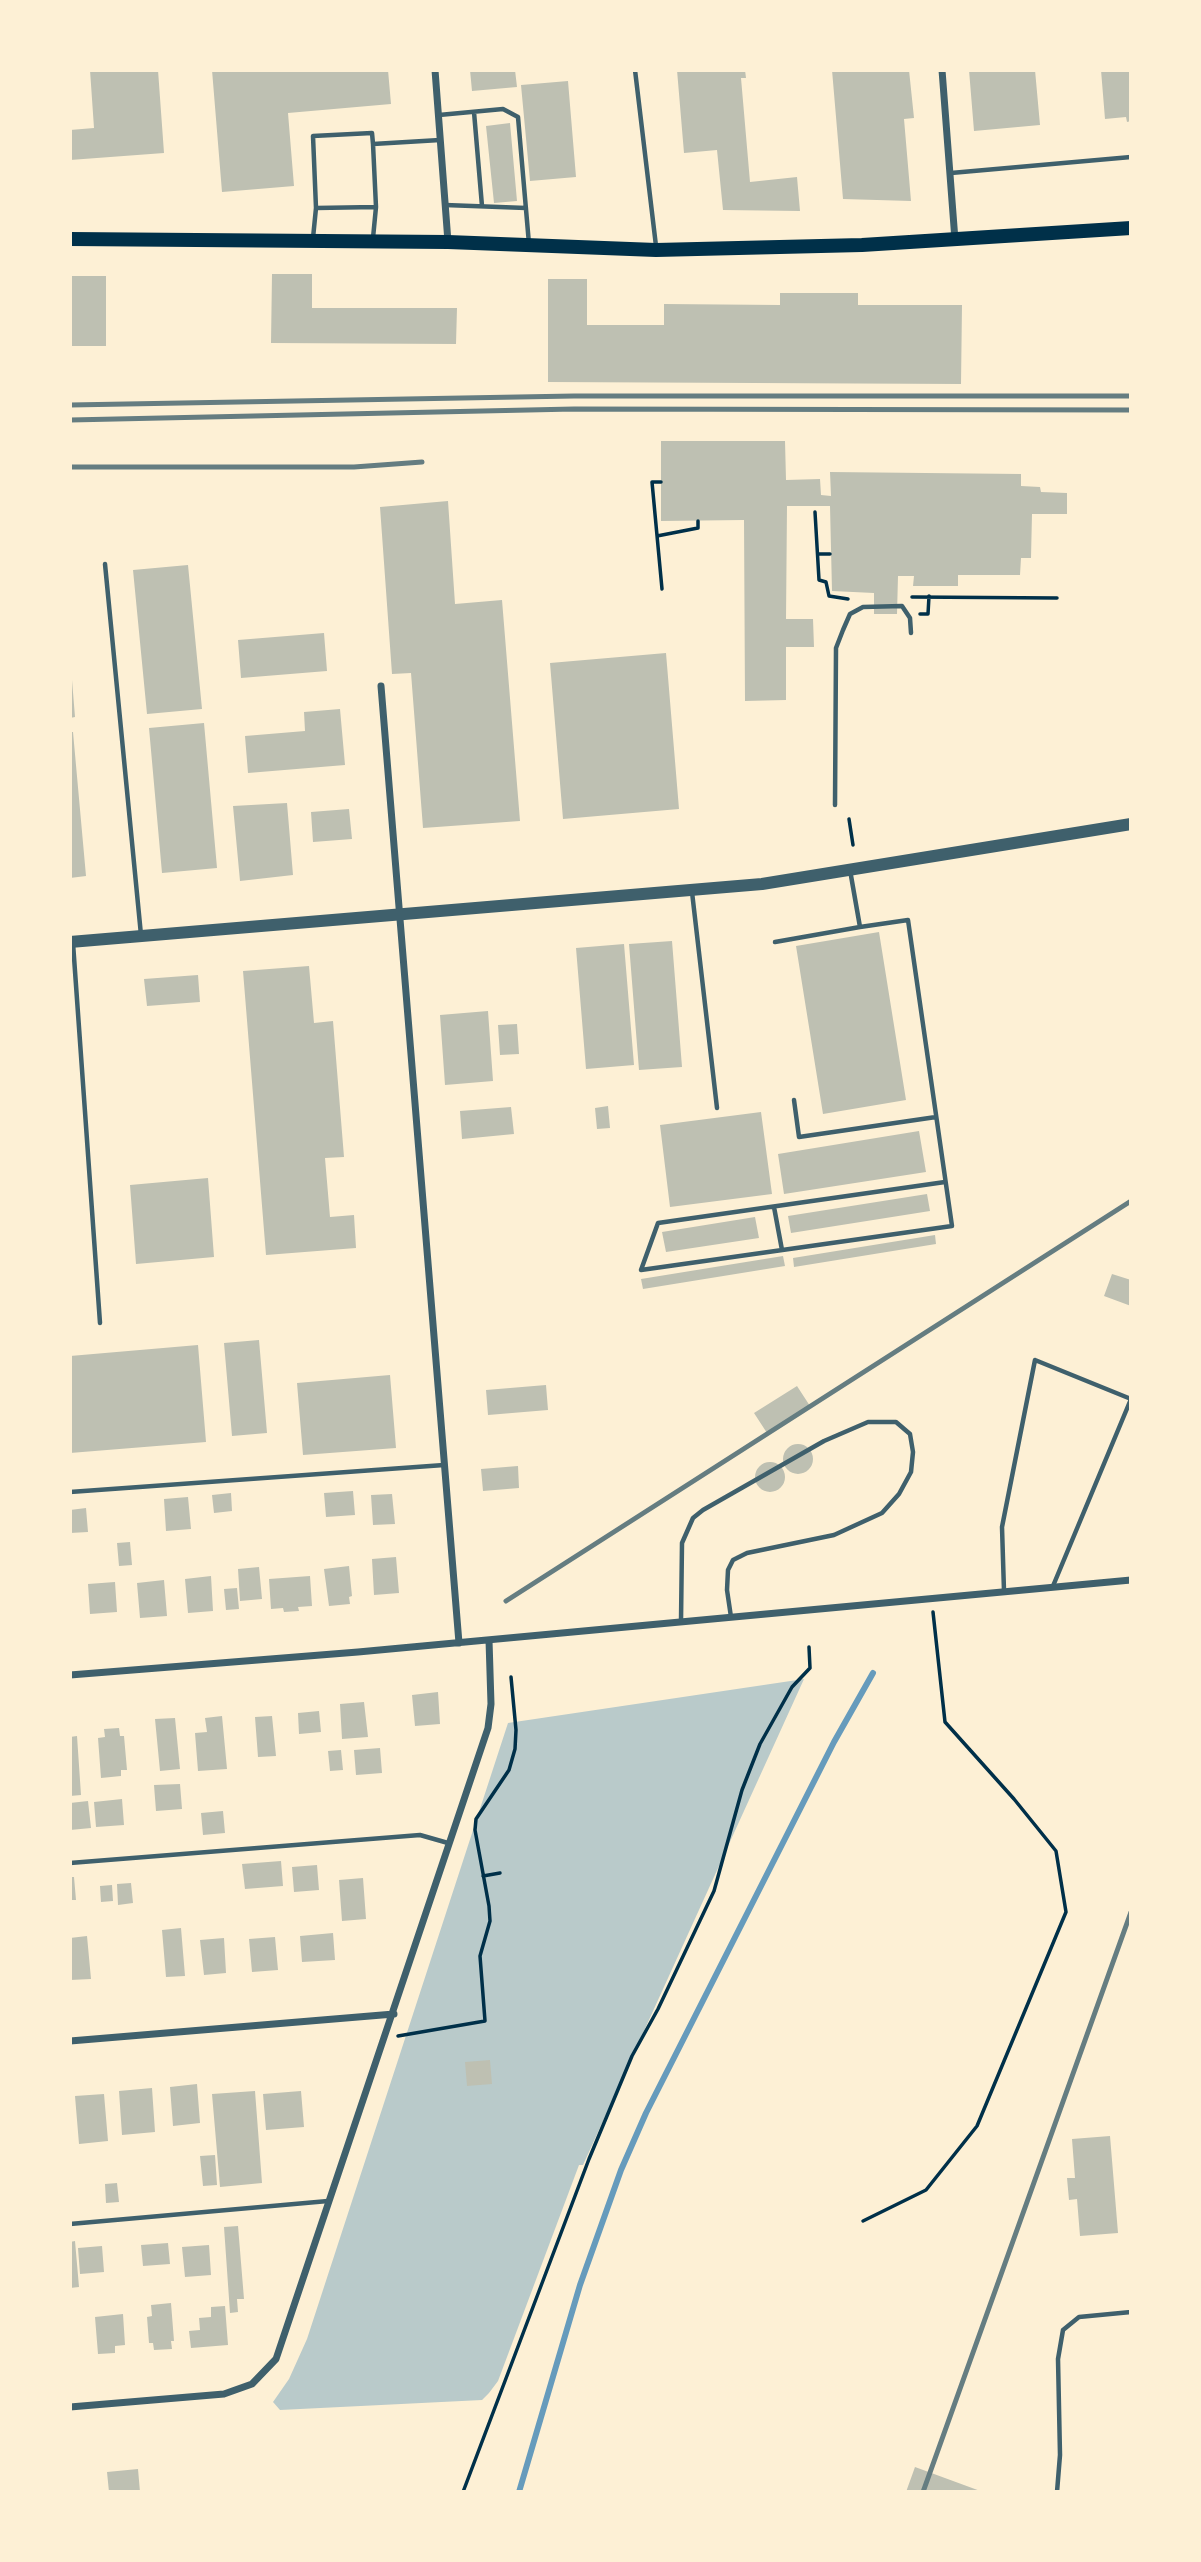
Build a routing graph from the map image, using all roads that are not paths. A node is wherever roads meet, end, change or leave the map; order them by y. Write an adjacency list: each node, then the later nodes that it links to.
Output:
1 (435, 70): 5 (street)
2 (635, 70): 22 (lane)
3 (942, 70): 9 (street)
4 (474, 112): 5 (lane); 11 (lane); 14 (lane)
5 (438, 115): 6 (street)
6 (440, 141): 7 (lane); 10 (street)
7 (373, 144): 12 (lane); 13 (lane)
8 (1131, 157): 9 (lane)
9 (950, 173): 19 (street)
10 (445, 205): 11 (lane); 20 (street)
11 (482, 206): 14 (lane)
12 (376, 207): 13 (lane); 18 (lane)
13 (316, 208): 17 (lane)
14 (526, 208): 21 (lane)
15 (1131, 228): 19 (main road)
16 (70, 239): 17 (main road)
17 (313, 241): 18 (main road)
18 (373, 241): 20 (main road)
19 (955, 241): 22 (main road)
20 (448, 242): 21 (main road)
21 (529, 245): 22 (main road)
22 (656, 250)
23 (105, 564): 32 (lane)
24 (911, 633): 26 (lane)
25 (381, 686): 30 (street)
26 (835, 805)
27 (1131, 824): 28 (street)
28 (850, 870): 29 (street); 31 (lane)
29 (692, 891): 30 (street); 36 (lane)
30 (401, 915): 32 (street); 42 (street)
31 (860, 927): 34 (lane); 37 (lane)
32 (141, 936): 33 (street)
33 (71, 942): 41 (lane)
34 (775, 942)
35 (794, 1100): 37 (lane)
36 (717, 1108)
37 (936, 1117): 38 (lane)
38 (945, 1182): 39 (lane); 40 (lane)
39 (774, 1207): 40 (lane); 40 (lane)
40 (782, 1250)
41 (100, 1323)
42 (445, 1465): 43 (lane); 50 (street)
43 (70, 1492)
44 (1131, 1580): 45 (street)
45 (1053, 1586): 46 (street); 46 (lane)
46 (1004, 1591): 47 (street)
47 (731, 1617): 48 (street); 48 (lane)
48 (681, 1621): 49 (street)
49 (489, 1640): 50 (street); 52 (street)
50 (460, 1643): 51 (street)
51 (70, 1675)
52 (448, 1843): 53 (lane); 54 (street)
53 (70, 1863)
54 (394, 2014): 55 (street); 56 (street)
55 (70, 2041)
56 (328, 2201): 57 (lane); 59 (street)
57 (70, 2224)
58 (1131, 2312): 60 (lane)
59 (70, 2407)
60 (1056, 2492)

